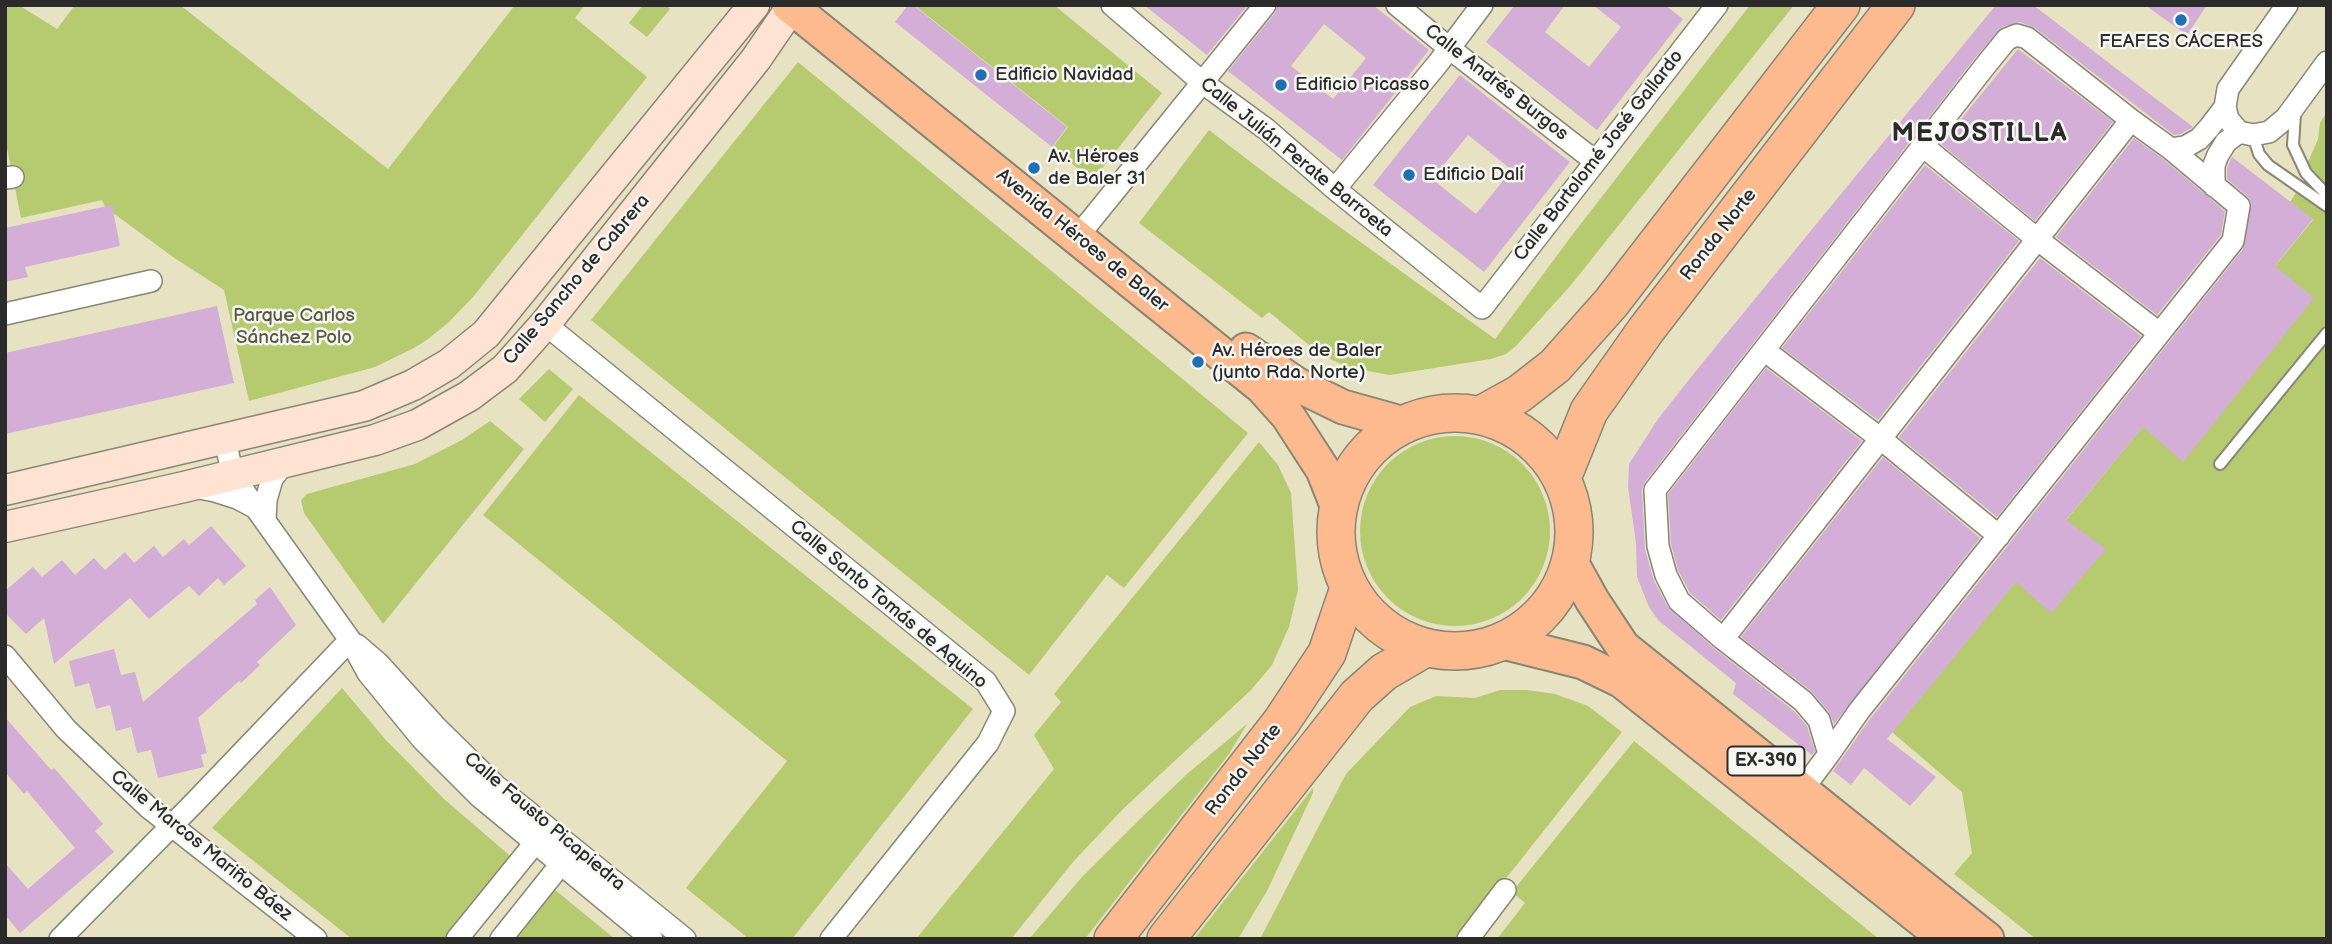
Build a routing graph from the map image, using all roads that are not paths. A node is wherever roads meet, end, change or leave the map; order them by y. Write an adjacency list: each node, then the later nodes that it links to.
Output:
1 (754, 5): 37 (main road, Calle Sancho de Cabrera)
2 (1112, 5): 13 (street, Calle Julián Perate Barroeta)
3 (1265, 5): 13 (street)
4 (1397, 5): 11 (street, Calle Andrés Burgos)
5 (1482, 5): 11 (street)
6 (1717, 5): 20 (street, Calle Bartolomé José Gallardo)
7 (1841, 5): 34 (highway)
8 (2287, 5): 15 (street)
9 (796, 6): 25 (main road, Avenida Héroes de Baler); 30 (main road, Calle Sancho de Cabrera); 44 (main road, Avenida Héroes de Baler)
10 (1895, 7): 41 (highway, Ronda Norte)
11 (1449, 48): 20 (street, Calle Andrés Burgos); 22 (street)
12 (2327, 62): 14 (street)
13 (1203, 83): 22 (street, Calle Julián Perate Barroeta); 25 (street)
14 (2298, 103): 17 (street); 23 (lane)
15 (2225, 107): 17 (street); 19 (street)
16 (2131, 120): 18 (street); 19 (street); 26 (street)
17 (2246, 134): 21 (street); 24 (lane)
18 (1923, 146): 26 (street); 33 (street)
19 (2171, 149): 21 (street)
20 (1595, 161): 28 (street, Calle Bartolomé José Gallardo)
21 (2214, 186): 31 (street)
22 (1335, 190): 28 (street, Calle Julián Perate Barroeta)
23 (2327, 195)
24 (2327, 206)
25 (1087, 225): 35 (main road, Avenida Héroes de Baler)
26 (2037, 239): 31 (street); 36 (street)
27 (150, 281): 29 (street)
28 (1482, 308)
29 (5, 314)
30 (545, 324): 38 (main road, Calle Sancho de Cabrera); 69 (street, Calle Santo Tomás de Aquino)
31 (2160, 333): 47 (street)
32 (2327, 333): 39 (lane)
33 (1764, 350): 36 (street); 50 (street)
34 (1481, 415): 35 (highway); 41 (highway)
35 (1404, 424): 44 (highway)
36 (1881, 439): 47 (street); 50 (street)
37 (225, 440): 40 (street, Calle Fausto Picapiedra); 43 (main road, Calle Sancho de Cabrera)
38 (283, 464): 40 (main road, Calle Sancho de Cabrera); 45 (street)
39 (2220, 464)
40 (233, 476): 42 (main road, Calle Sancho de Cabrera); 45 (street, Calle Fausto Picapiedra)
41 (1562, 478): 48 (highway)
42 (188, 486): 45 (street, Calle Fausto Picapiedra); 46 (main road, Calle Sancho de Cabrera)
43 (5, 490)
44 (1338, 508): 49 (highway)
45 (261, 514): 51 (street, Calle Fausto Picapiedra)
46 (5, 527)
47 (1999, 536): 56 (street)
48 (1571, 562): 52 (highway); 58 (main road, EX-390)
49 (1349, 588): 53 (highway); 70 (highway, Ronda Norte)
50 (1723, 639): 55 (street)
51 (350, 640): 59 (street); 60 (street, Calle Fausto Picapiedra); 68 (street, Calle Fausto Picapiedra)
52 (1503, 642): 53 (highway); 73 (main road, EX-390)
53 (1425, 648): 71 (highway)
54 (5, 656): 59 (street, Calle Marcos Mariño Báez)
55 (1804, 702): 56 (street); 57 (street)
56 (1859, 710): 57 (street)
57 (1829, 754): 58 (street)
58 (1802, 790): 74 (main road, EX-390)
59 (171, 826): 63 (street); 64 (street, Calle Marcos Mariño Báez)
60 (535, 843): 61 (street, Calle Fausto Picapiedra); 65 (street)
61 (561, 864): 66 (street); 67 (street, Calle Fausto Picapiedra)
62 (1505, 890): 72 (street)
63 (60, 939)
64 (316, 939)
65 (457, 939)
66 (501, 939)
67 (652, 939)
68 (685, 939)
69 (831, 939)
70 (1113, 939)
71 (1166, 939)
72 (1468, 939)
73 (1946, 939)
74 (1987, 939)

